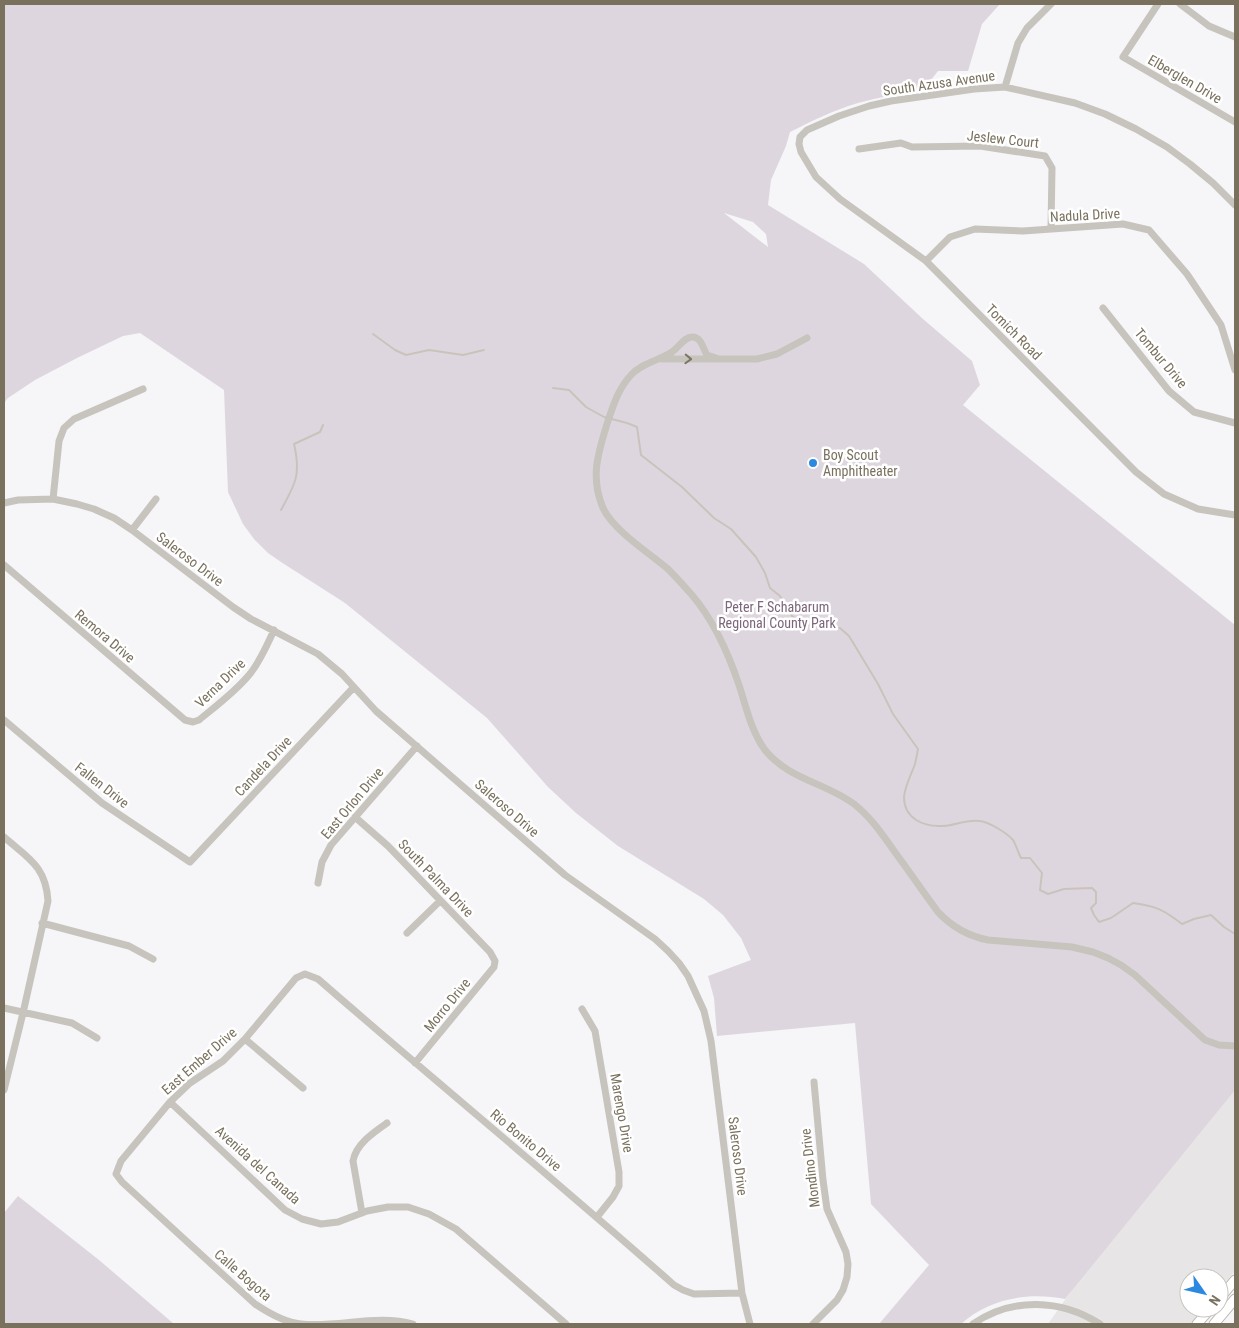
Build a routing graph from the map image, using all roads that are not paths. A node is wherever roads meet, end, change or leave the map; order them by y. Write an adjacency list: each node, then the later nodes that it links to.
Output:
1 (1051, 4): 5 (street)
2 (1158, 4): 6 (street, Elberglen Drive)
3 (1180, 4): 4 (street)
4 (1235, 37)
5 (1005, 87): 7 (street, South Azusa Avenue); 9 (street, South Azusa Avenue)
6 (1235, 122)
7 (800, 137): 11 (street, Tomich Road)
8 (859, 149): 10 (street, Jeslew Court)
9 (1235, 205)
10 (1051, 229): 11 (street, Nadula Drive); 16 (street, Nadula Drive)
11 (926, 261): 22 (street, Tomich Road)
12 (1103, 308): 18 (street, Tombur Drive)
13 (807, 338): 15 (street)
14 (656, 359): 15 (street, one-way to 15); 15 (street); 45 (street)
15 (719, 359)
16 (1235, 370)
17 (143, 389): 19 (street)
18 (1235, 422)
19 (53, 499): 21 (street, Saleroso Drive); 23 (street, Saleroso Drive)
20 (156, 499): 23 (street)
21 (4, 503)
22 (1235, 515)
23 (132, 530): 25 (street, Saleroso Drive)
24 (4, 565): 28 (street, Remora Drive)
25 (274, 630): 26 (street, Saleroso Drive); 28 (street, Verna Drive)
26 (354, 687): 29 (street, Saleroso Drive); 32 (street, Candela Drive)
27 (4, 720): 32 (street, Fallen Drive)
28 (193, 722)
29 (417, 746): 30 (street, East Orlon Drive); 55 (street, Saleroso Drive)
30 (355, 817): 33 (street, East Orlon Drive); 34 (street, South Palma Drive)
31 (4, 837): 35 (street)
32 (190, 862)
33 (318, 883)
34 (440, 901): 36 (street); 38 (street, South Palma Drive)
35 (42, 923): 37 (street); 42 (street)
36 (407, 933)
37 (153, 959)
38 (495, 961): 46 (street, Morro Drive)
39 (305, 974): 44 (street, East Ember Drive); 46 (street, Rio Bonito Drive)
40 (4, 1008): 42 (street)
41 (582, 1010): 54 (street, Marengo Drive)
42 (23, 1013): 43 (street); 49 (street)
43 (97, 1038)
44 (245, 1039): 48 (street); 50 (street, East Ember Drive)
45 (1235, 1046)
46 (415, 1063): 54 (street, Rio Bonito Drive)
47 (814, 1082): 60 (street, Mondino Drive)
48 (303, 1088)
49 (4, 1090)
50 (170, 1102): 52 (street, East Ember Drive); 53 (street, Avenida del Canada)
51 (387, 1123): 53 (street)
52 (116, 1174): 57 (street, Calle Bogota)
53 (362, 1212): 58 (street, Avenida del Canada)
54 (597, 1217): 55 (street, Rio Bonito Drive)
55 (742, 1293): 59 (street, Saleroso Drive)
56 (1235, 1299): 63 (main road)
57 (413, 1324)
58 (566, 1324)
59 (750, 1324)
60 (813, 1324)
61 (973, 1324): 62 (street)
62 (1100, 1324)
63 (1214, 1324)

